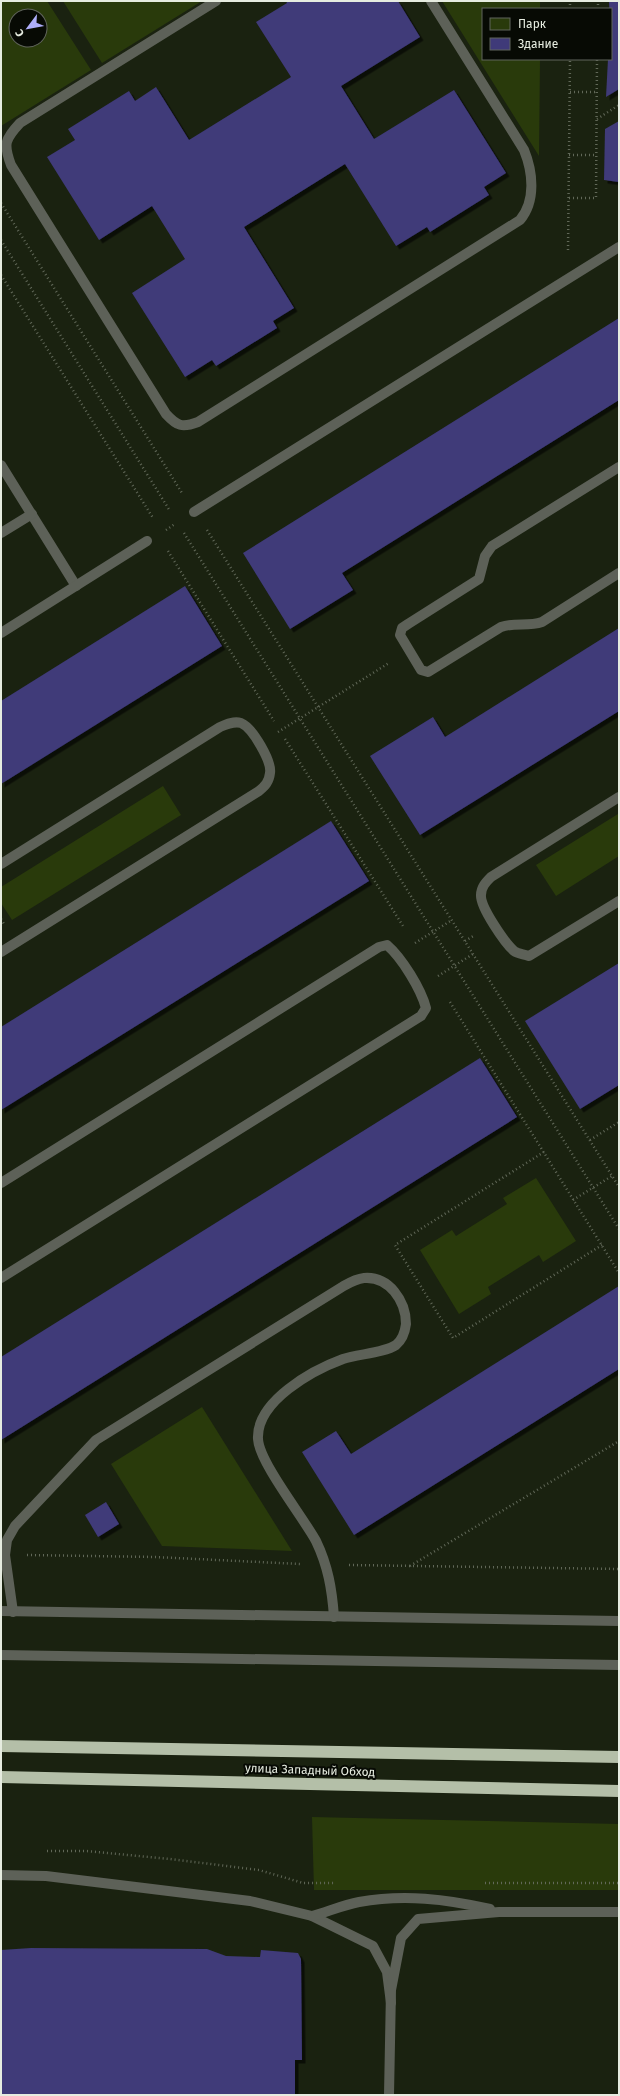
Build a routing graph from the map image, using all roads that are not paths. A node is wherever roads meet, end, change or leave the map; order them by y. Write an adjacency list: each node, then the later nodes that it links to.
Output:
1 (216, 1): 2 (lane)
2 (431, 1)
3 (619, 246): 6 (lane)
4 (1, 465): 7 (lane)
5 (619, 467): 10 (lane)
6 (194, 512)
7 (32, 514): 8 (lane); 11 (lane)
8 (1, 533)
9 (147, 541): 11 (lane)
10 (619, 573)
11 (76, 586): 12 (lane)
12 (1, 633)
13 (619, 797): 15 (lane)
14 (1, 864): 16 (lane)
15 (619, 900)
16 (1, 952)
17 (1, 1183): 18 (lane)
18 (1, 1278)
19 (1, 1612): 20 (lane)
20 (13, 1612): 21 (lane); 21 (lane)
21 (334, 1617): 22 (lane)
22 (619, 1622)
23 (1, 1655): 24 (lane)
24 (619, 1665)
25 (1, 1746): 26 (highway, улица Западный Обход)
26 (619, 1757)
27 (1, 1778): 28 (highway, улица Западный Обход)
28 (619, 1791)
29 (1, 1875): 32 (lane)
30 (499, 1912): 31 (lane); 32 (lane); 33 (lane)
31 (619, 1912)
32 (312, 1916): 33 (lane)
33 (391, 2003): 34 (lane)
34 (389, 2095)

